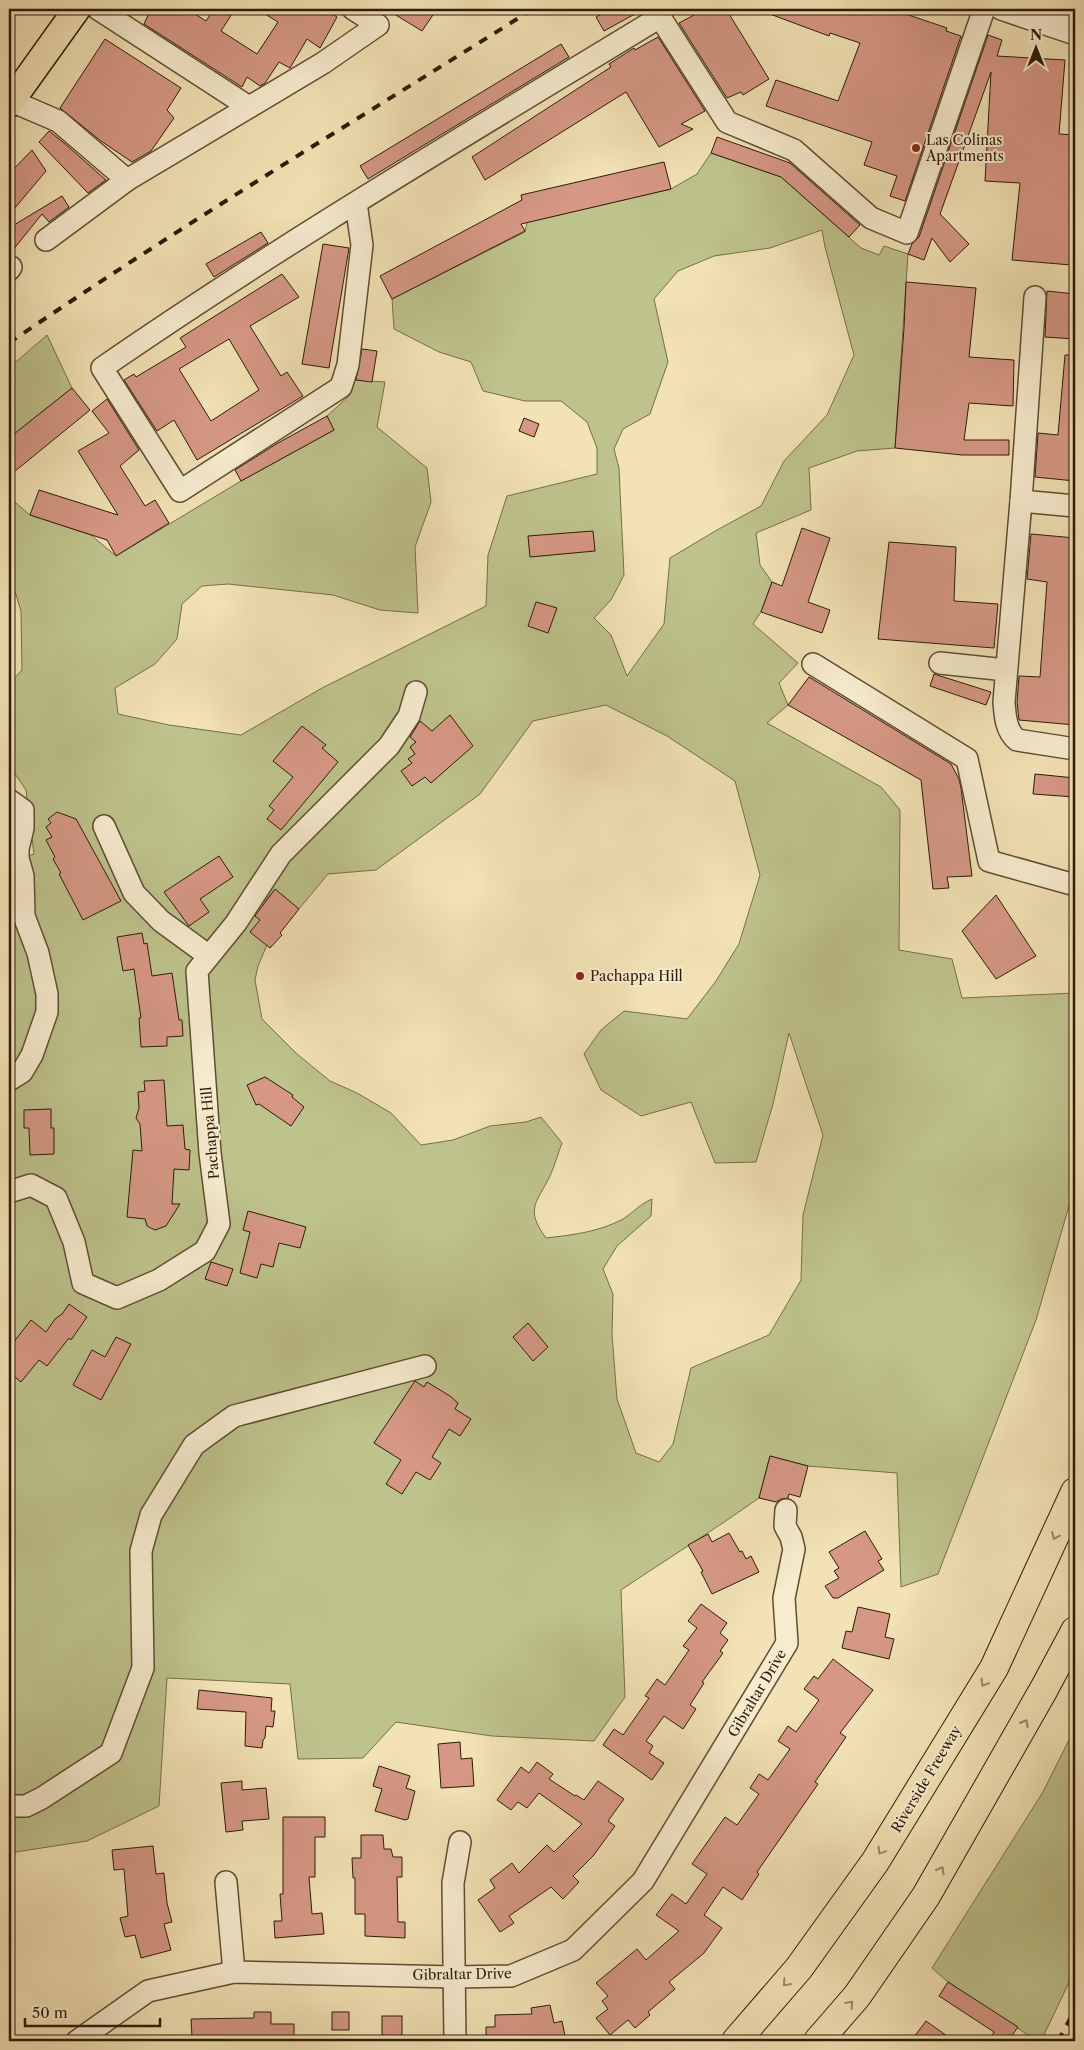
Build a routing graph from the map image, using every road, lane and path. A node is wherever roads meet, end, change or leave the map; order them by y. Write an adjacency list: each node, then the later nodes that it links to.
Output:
1 (77, 9): 10 (main road)
2 (98, 9): 11 (street)
3 (353, 9): 11 (street)
4 (984, 9): 7 (street)
5 (1001, 9): 8 (street)
6 (1075, 11): 8 (street)
7 (665, 13): 13 (street)
8 (1026, 17): 9 (street)
9 (1075, 34)
10 (9, 102): 12 (street)
11 (249, 107): 12 (street)
12 (127, 180): 14 (street)
13 (356, 203): 13 (street)
14 (46, 240)
15 (1034, 296): 16 (street)
16 (1021, 501): 17 (street); 20 (street)
17 (1075, 506)
18 (940, 663): 20 (street)
19 (813, 664): 25 (street)
20 (1006, 670): 22 (street)
21 (416, 692): 26 (street, Pachappa Hill)
22 (1075, 749)
23 (9, 800): 27 (street)
24 (104, 826): 26 (street)
25 (1075, 886)
26 (209, 956): 28 (street, Pachappa Hill)
27 (9, 1080)
28 (9, 1192)
29 (425, 1366): 33 (street)
30 (1075, 1492): 40 (highway, Riverside Freeway, one-way to 40)
31 (786, 1510): 37 (street, Gibraltar Drive)
32 (1075, 1631): 41 (highway, one-way to 32)
33 (9, 1806)
34 (460, 1842): 37 (street)
35 (226, 1882): 36 (street)
36 (234, 1972): 37 (street, Gibraltar Drive); 38 (street, Gibraltar Drive)
37 (455, 1977): 39 (street)
38 (78, 2041)
39 (456, 2041)
40 (736, 2041)
41 (818, 2041)

